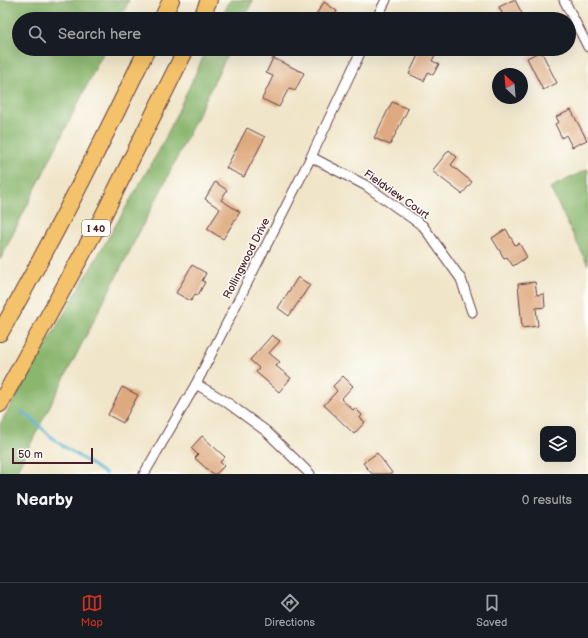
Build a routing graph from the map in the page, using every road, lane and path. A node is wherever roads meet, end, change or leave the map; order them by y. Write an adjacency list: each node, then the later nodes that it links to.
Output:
1 (171, 0): 5 (highway)
2 (209, 0): 6 (highway)
3 (386, 0): 7 (street)
4 (564, 0): 8 (street)
5 (165, 12)
6 (204, 12)
7 (380, 12)
8 (570, 12)
9 (576, 24): 10 (street)
10 (588, 47)
11 (144, 56): 16 (highway)
12 (183, 56): 18 (highway, I 40)
13 (359, 56): 14 (street, Rollingwood Drive)
14 (311, 157): 15 (street, Fieldview Court); 17 (street, Rollingwood Drive)
15 (472, 312)
16 (0, 333)
17 (196, 384): 19 (street, Rollingwood Drive); 20 (street)
18 (0, 404)
19 (144, 474)
20 (310, 474)

